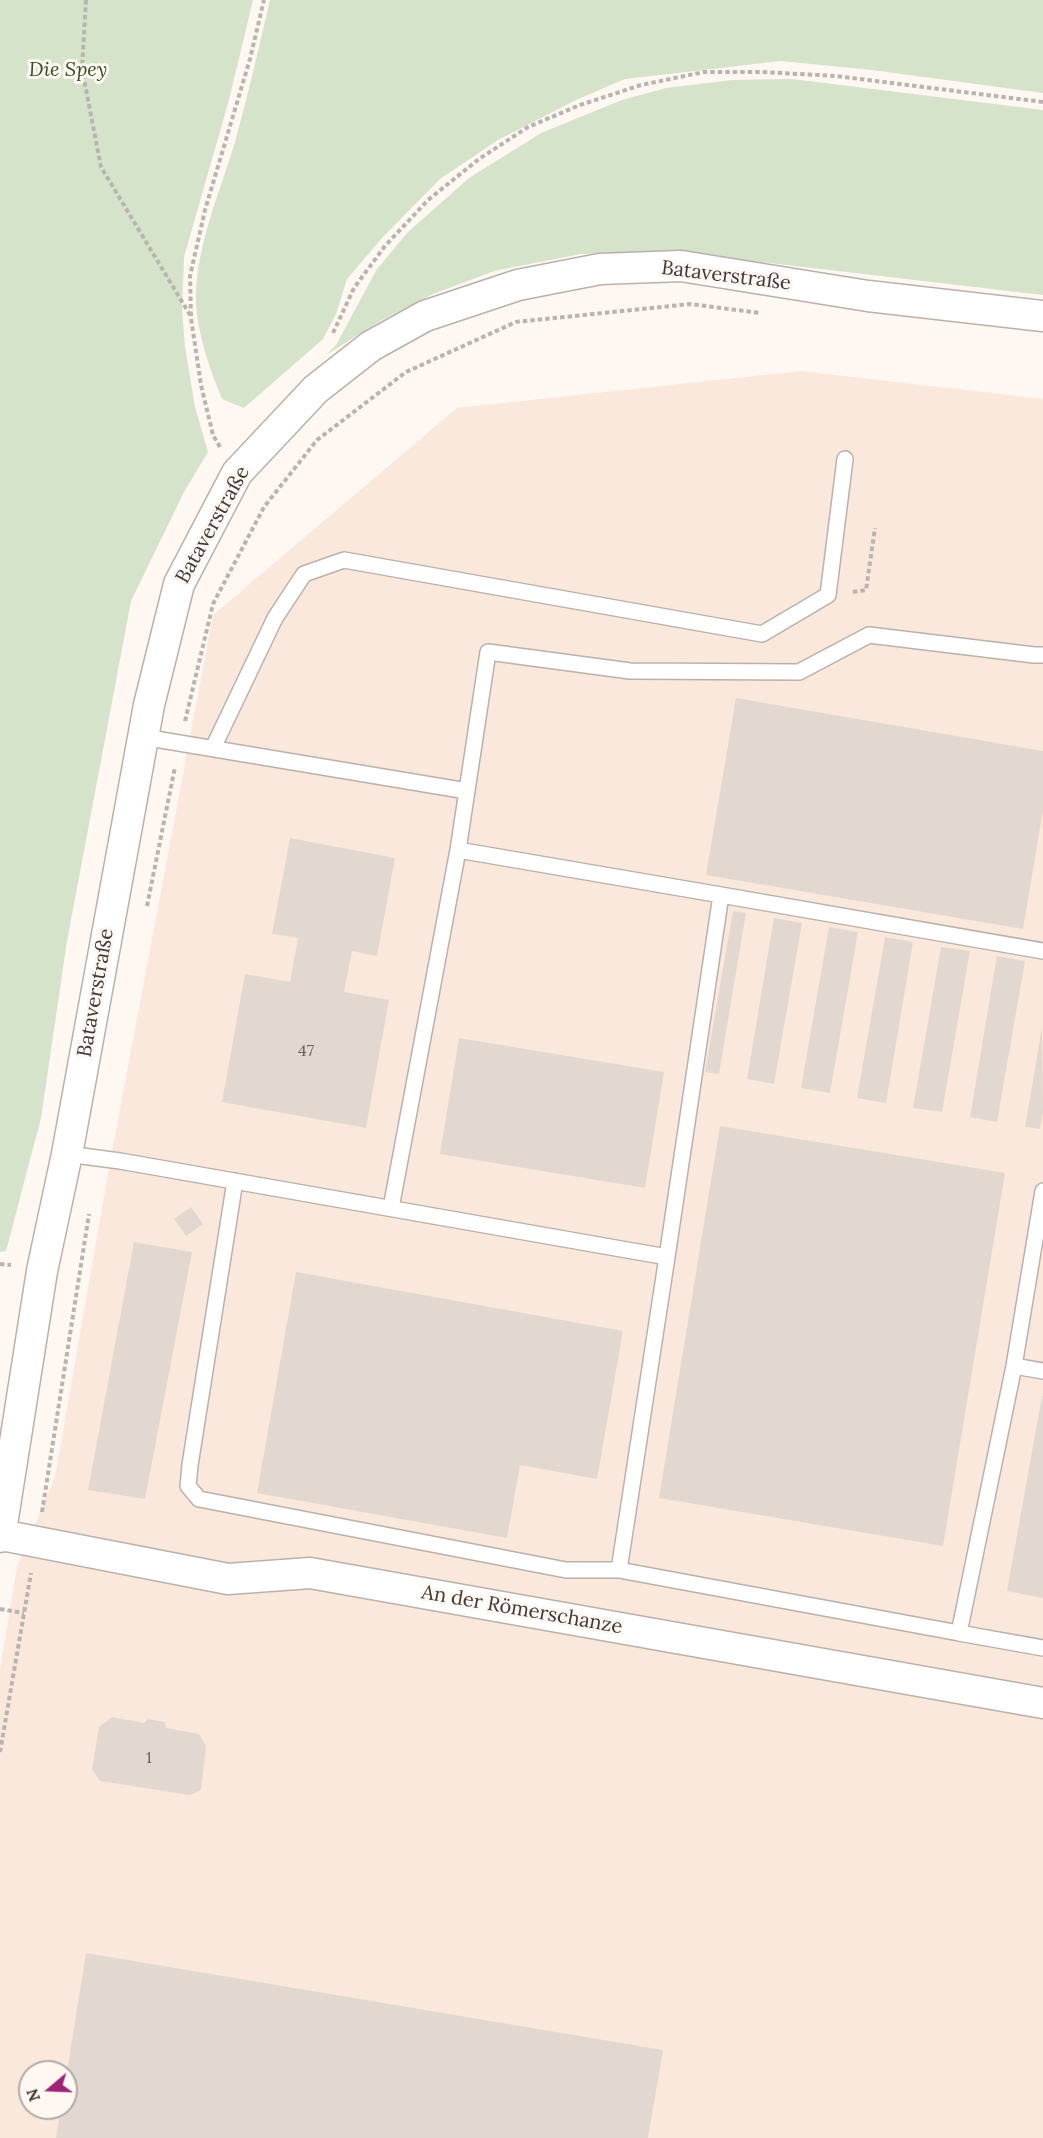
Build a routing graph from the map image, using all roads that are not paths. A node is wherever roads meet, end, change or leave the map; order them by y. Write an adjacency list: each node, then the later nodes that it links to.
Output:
1 (1043, 316): 4 (street, Bataverstraße)
2 (845, 459): 5 (lane)
3 (1043, 655): 6 (lane)
4 (143, 736): 5 (lane); 10 (street, Bataverstraße)
5 (213, 748): 6 (lane)
6 (467, 791): 7 (lane)
7 (458, 850): 8 (lane); 13 (lane)
8 (721, 895): 9 (lane); 14 (lane)
9 (1043, 951)
10 (67, 1154): 11 (lane); 17 (street, Bataverstraße)
11 (235, 1181): 13 (lane); 18 (lane)
12 (1043, 1191): 15 (lane)
13 (391, 1208): 14 (lane)
14 (666, 1257): 18 (lane)
15 (1014, 1366): 16 (lane); 19 (lane)
16 (1043, 1371)
17 (0, 1536): 21 (street, An der Römerschanze)
18 (619, 1570): 19 (lane)
19 (959, 1633): 20 (lane)
20 (1043, 1648)
21 (1043, 1703)

